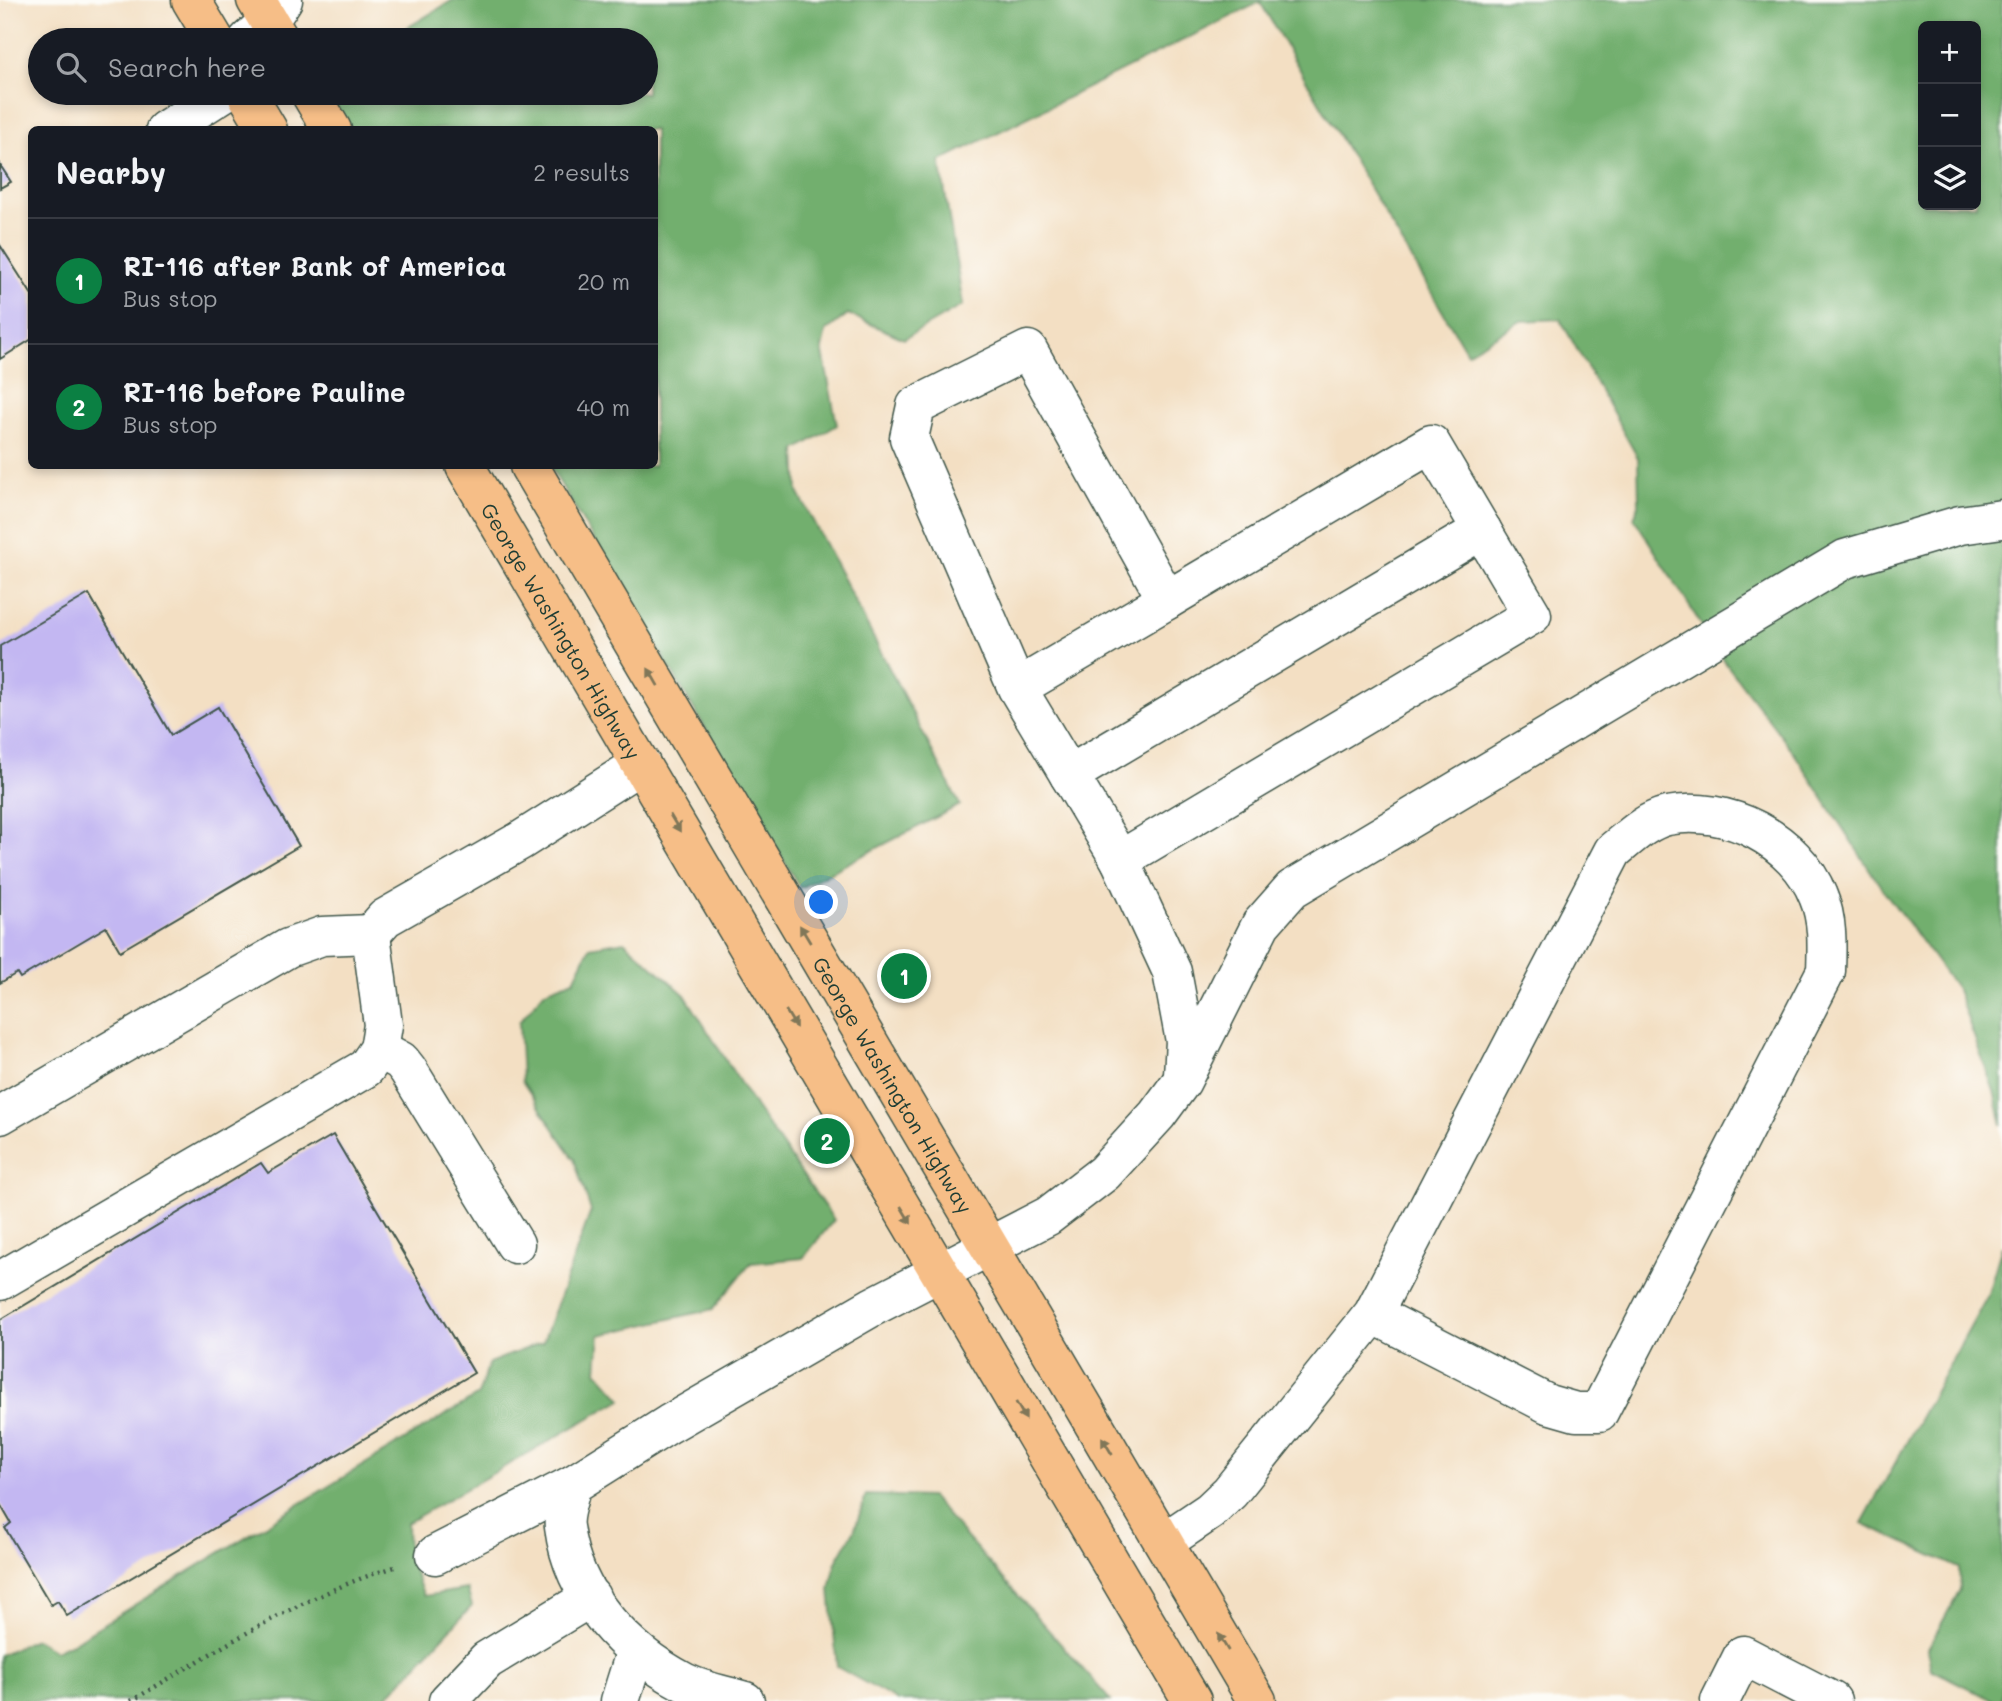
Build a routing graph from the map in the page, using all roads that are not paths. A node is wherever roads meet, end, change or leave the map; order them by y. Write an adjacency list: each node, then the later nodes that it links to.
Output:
1 (191, 0): 2 (main road)
2 (208, 28)
3 (204, 105): 6 (street)
4 (253, 105): 7 (main road)
5 (317, 105): 8 (main road)
6 (171, 126)
7 (266, 126)
8 (330, 126)
9 (467, 469): 16 (main road, George Washington Highway)
10 (531, 469): 15 (main road, George Washington Highway, one-way to 10)
11 (2002, 519): 21 (street)
12 (1482, 530): 13 (street); 17 (street); 18 (street)
13 (1167, 600): 14 (street); 14 (street)
14 (1017, 688): 17 (street)
15 (688, 736): 16 (main road); 24 (main road, George Washington Highway, one-way to 15)
16 (640, 764): 19 (street); 25 (main road, George Washington Highway, one-way to 25)
17 (1069, 775): 18 (street)
18 (1120, 860): 21 (street)
19 (372, 934): 20 (street); 22 (street)
20 (379, 1049): 23 (street); 26 (street)
21 (1182, 1081): 24 (street)
22 (0, 1115)
23 (515, 1244)
24 (989, 1246): 25 (street); 29 (main road, George Washington Highway, one-way to 24)
25 (940, 1271): 28 (street); 36 (main road, George Washington Highway, one-way to 36)
26 (0, 1282)
27 (1373, 1314): 27 (street); 29 (street)
28 (572, 1485): 30 (street); 31 (street)
29 (1164, 1542): 37 (main road, George Washington Highway, one-way to 29)
30 (435, 1555)
31 (591, 1597): 32 (street); 33 (street)
32 (635, 1653): 34 (street); 35 (street)
33 (447, 1701)
34 (620, 1701)
35 (745, 1701)
36 (1192, 1701)
37 (1257, 1701)
38 (1720, 1701): 39 (street)
39 (1832, 1701)

